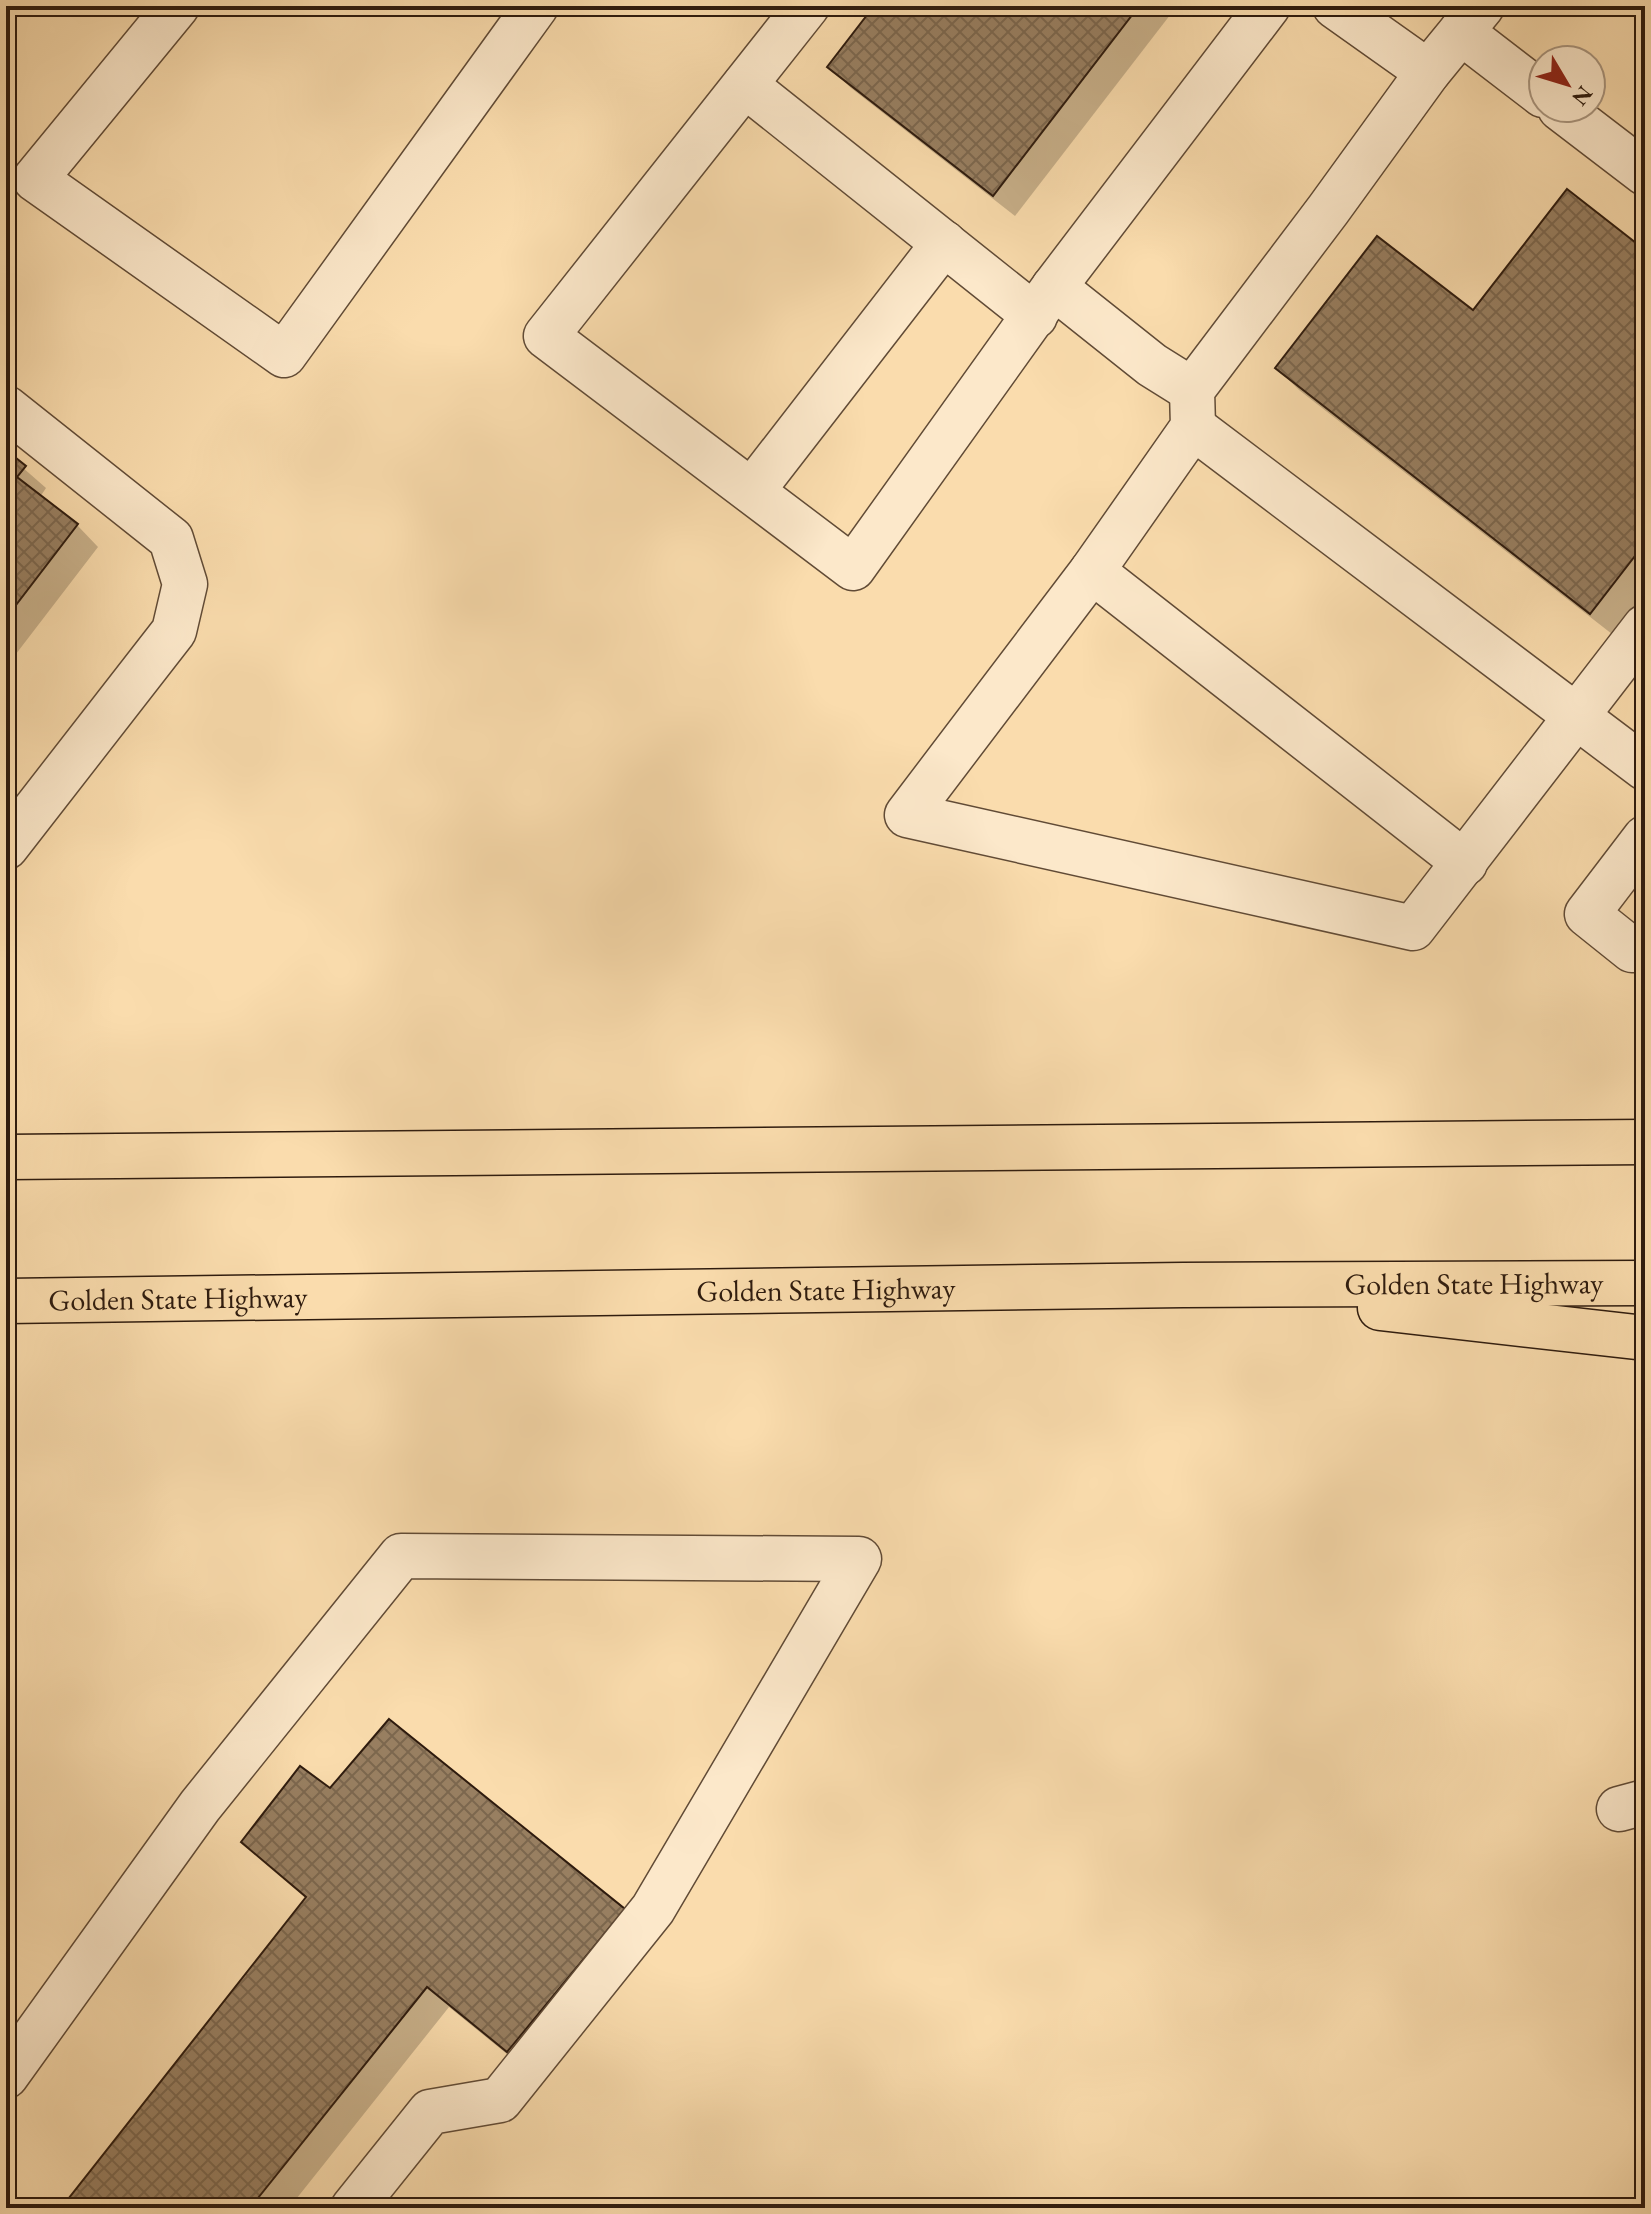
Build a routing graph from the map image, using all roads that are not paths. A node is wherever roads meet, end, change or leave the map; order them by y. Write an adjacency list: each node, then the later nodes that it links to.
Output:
1 (177, 6): 2 (lane)
2 (536, 6)
3 (807, 6): 9 (lane)
4 (1268, 6): 13 (lane)
5 (1335, 6): 7 (lane)
6 (1472, 19): 7 (lane); 8 (lane)
7 (1428, 72): 15 (lane)
8 (1527, 78)
9 (745, 85): 12 (lane); 16 (lane)
10 (1581, 124): 11 (lane)
11 (1645, 173)
12 (944, 243): 13 (lane); 16 (lane)
13 (1045, 302): 15 (lane); 16 (lane)
14 (6, 408): 22 (lane)
15 (1192, 409): 17 (lane); 19 (lane)
16 (752, 491)
17 (1092, 571): 23 (lane); 23 (lane)
18 (1645, 627): 19 (lane)
19 (1576, 717): 20 (lane); 23 (lane)
20 (1645, 768)
21 (1645, 838): 24 (lane)
22 (6, 847)
23 (1465, 863)
24 (1645, 949)
25 (1645, 1142): 26 (highway)
26 (6, 1157)
27 (1645, 1283): 28 (highway, Golden State Highway)
28 (1183, 1285): 29 (highway, Golden State Highway); 30 (highway)
29 (6, 1301)
30 (1645, 1338)
31 (6, 2076): 32 (lane)
32 (353, 2208)

